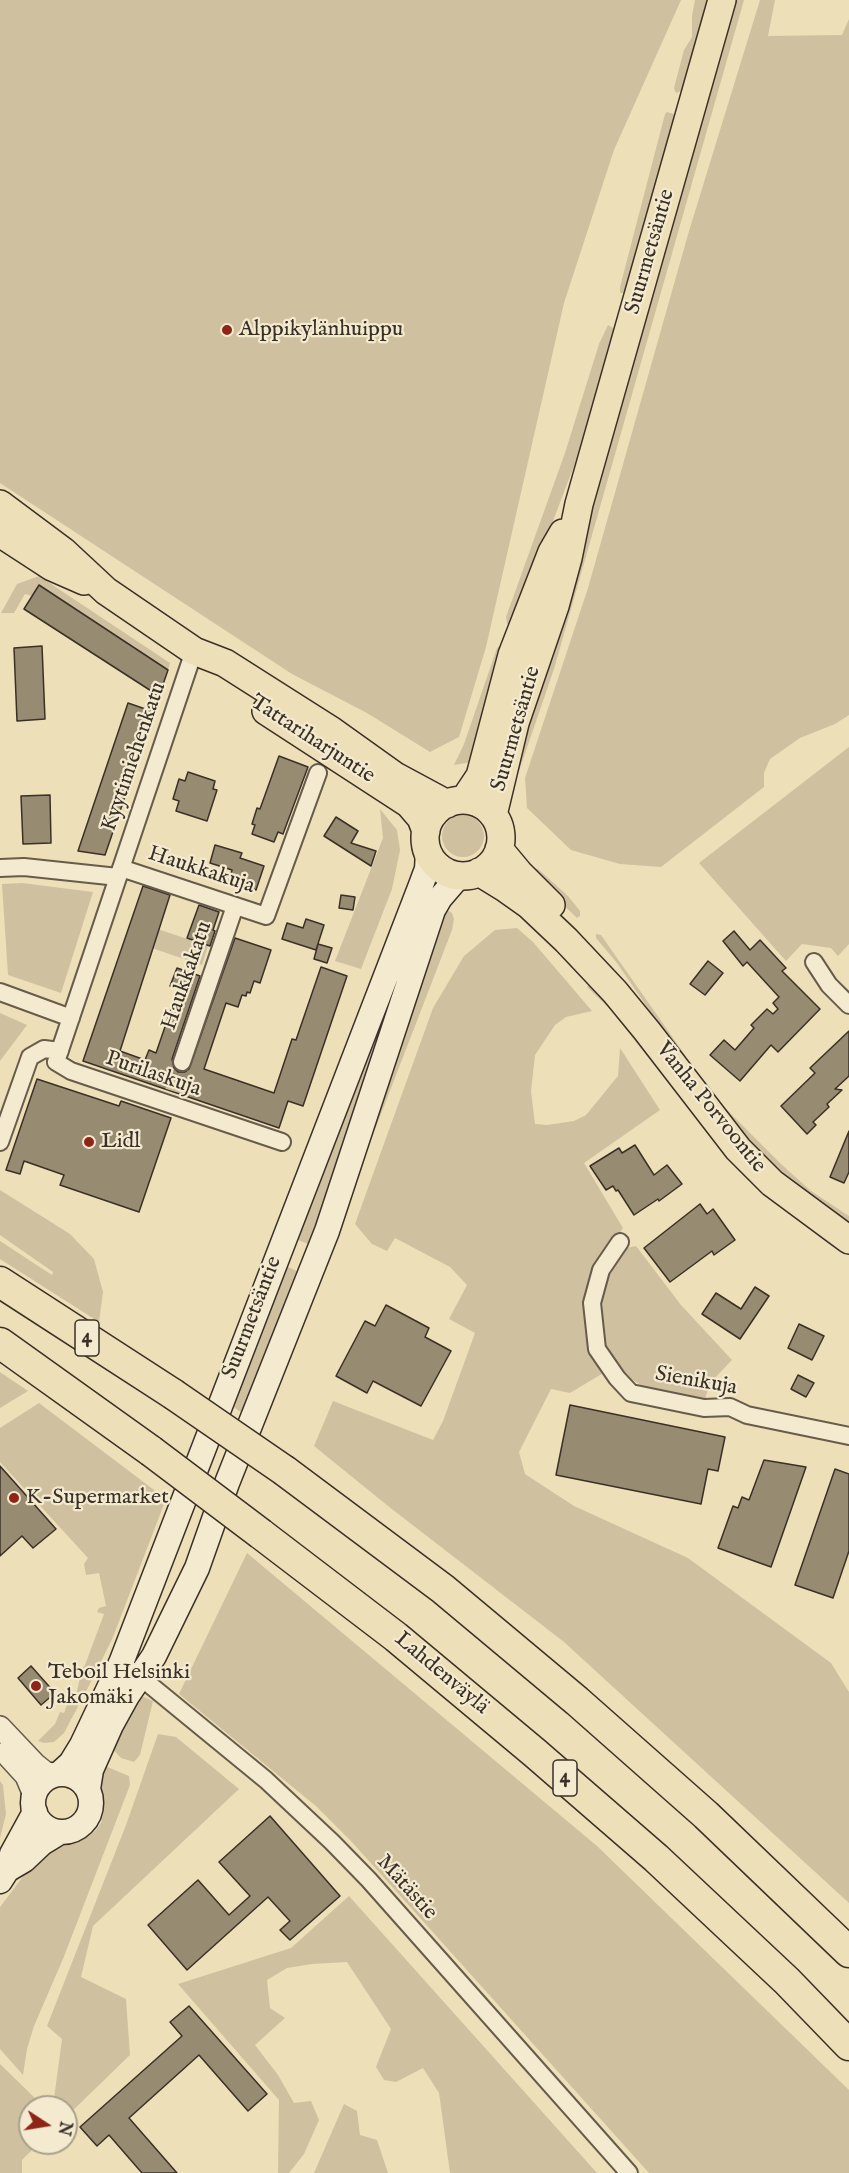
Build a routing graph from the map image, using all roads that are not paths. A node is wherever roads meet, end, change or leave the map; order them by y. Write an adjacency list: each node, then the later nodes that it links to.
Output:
1 (722, 0): 3 (main road, Suurmetsäntie)
2 (0, 504): 5 (main road, Tattariharjuntie)
3 (579, 504): 8 (main road, Suurmetsäntie); 9 (main road, Suurmetsäntie)
4 (0, 533): 5 (main road, Tattariharjuntie)
5 (106, 591): 6 (main road, Tattariharjuntie)
6 (194, 651): 8 (main road, Tattariharjuntie); 10 (main road, Tattariharjuntie); 13 (street, Kyytimiehenkatu)
7 (318, 773): 15 (street, Haukkakuja)
8 (455, 802): 9 (main road); 10 (main road)
9 (493, 815): 11 (main road)
10 (427, 842): 14 (main road); 30 (main road, Suurmetsäntie)
11 (499, 849): 14 (main road); 20 (main road, Vanha Porvoontie)
12 (0, 868): 13 (street)
13 (120, 872): 15 (street, Haukkakuja); 19 (street, Kyytimiehenkatu)
14 (469, 874): 20 (main road, Vanha Porvoontie); 31 (main road, Suurmetsäntie)
15 (235, 906): 22 (street, Haukkakatu)
16 (814, 962): 18 (street)
17 (0, 992): 19 (street)
18 (849, 1005)
19 (71, 1018): 21 (street)
20 (647, 1031): 25 (main road, Vanha Porvoontie)
21 (60, 1051): 23 (street); 24 (street, Purilaskuja)
22 (182, 1062)
23 (0, 1142)
24 (282, 1142)
25 (843, 1233)
26 (621, 1242): 29 (street, Sienikuja)
27 (0, 1282): 39 (highway, 4, bridge)
28 (0, 1343): 40 (highway, Lahdenväylä / 4, bridge)
29 (849, 1436)
30 (121, 1663): 31 (street, Mätästie); 34 (main road, Suurmetsäntie)
31 (142, 1677): 35 (main road, Suurmetsäntie); 41 (street, Mätästie)
32 (0, 1727): 34 (street)
33 (0, 1748): 36 (street)
34 (56, 1775): 35 (main road); 36 (main road)
35 (88, 1789): 37 (main road)
36 (34, 1803): 37 (main road); 38 (main road)
37 (60, 1832): 38 (main road)
38 (4, 1876)
39 (849, 1952)
40 (849, 2045)
41 (628, 2173)

